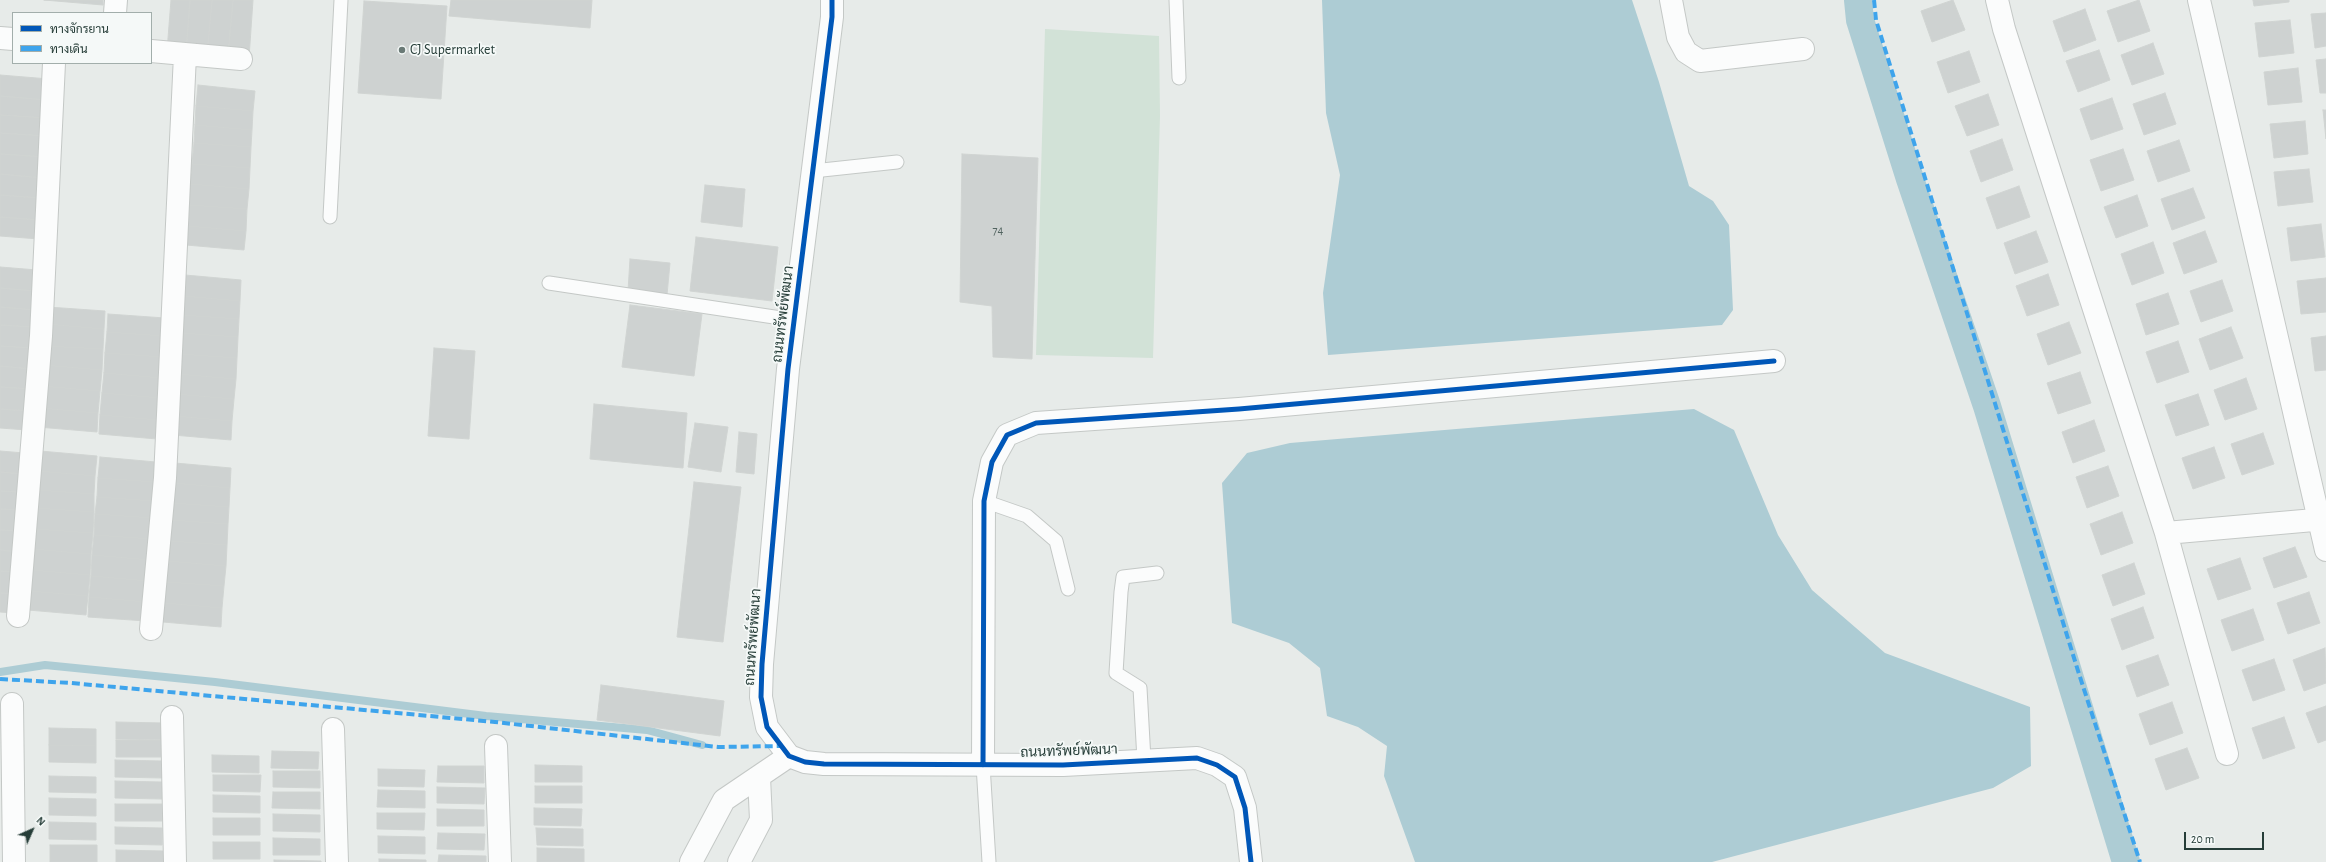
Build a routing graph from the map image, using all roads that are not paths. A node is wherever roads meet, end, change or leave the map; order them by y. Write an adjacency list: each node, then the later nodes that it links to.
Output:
1 (116, 0): 8 (street)
2 (341, 0): 19 (lane)
3 (1176, 0): 16 (lane)
4 (1671, 0): 11 (street)
5 (1997, 0): 25 (street)
6 (2199, 0): 24 (street)
7 (834, 1): 18 (street, ถนนทรัพย์พัฒนา)
8 (115, 12)
9 (0, 38): 10 (street)
10 (12, 39)
11 (1803, 49)
12 (152, 51): 13 (street)
13 (185, 55): 14 (street); 30 (street)
14 (241, 59)
15 (54, 64): 29 (street)
16 (1179, 78)
17 (897, 162): 18 (lane)
18 (813, 171): 21 (street, ถนนทรัพย์พัฒนา)
19 (330, 217)
20 (549, 283): 21 (lane)
21 (794, 320): 36 (street, ถนนทรัพย์พัฒนา)
22 (1774, 361): 23 (street)
23 (984, 501): 28 (lane); 38 (street)
24 (2322, 519): 25 (street); 26 (street)
25 (2166, 533): 35 (street)
26 (2326, 550)
27 (1157, 573): 37 (lane)
28 (1068, 589)
29 (18, 616)
30 (151, 629)
31 (12, 704): 40 (street)
32 (172, 717): 41 (street)
33 (333, 729): 42 (street)
34 (496, 746): 43 (street)
35 (2227, 754)
36 (789, 756): 38 (street, ถนนทรัพย์พัฒนา); 39 (street)
37 (1144, 760): 38 (street, ถนนทรัพย์พัฒนา); 47 (street, ถนนทรัพย์พัฒนา)
38 (983, 765): 46 (lane)
39 (759, 777): 44 (street); 45 (street)
40 (14, 862)
41 (174, 862)
42 (337, 862)
43 (500, 862)
44 (691, 862)
45 (739, 862)
46 (989, 862)
47 (1252, 862)

